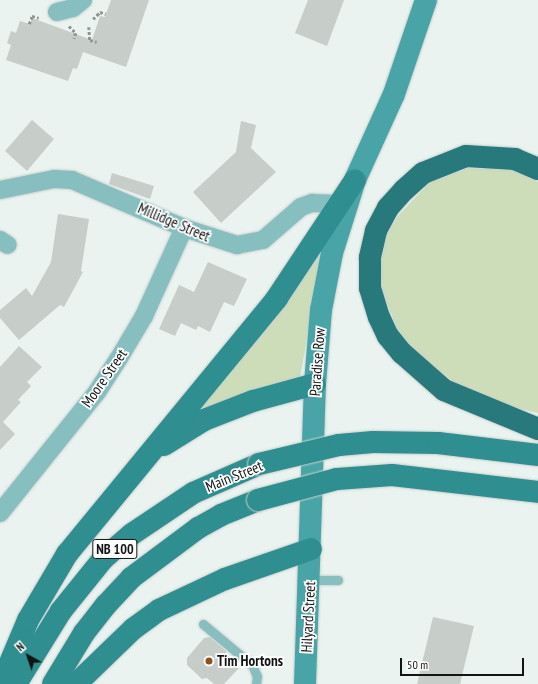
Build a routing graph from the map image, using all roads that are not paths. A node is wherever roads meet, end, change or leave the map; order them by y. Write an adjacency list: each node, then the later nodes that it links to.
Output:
1 (83, 0): 3 (street)
2 (426, 0): 5 (main road, Paradise Row)
3 (57, 12)
4 (538, 169): 10 (highway)
5 (355, 180): 7 (main road); 9 (main road, Paradise Row)
6 (0, 190): 8 (street, Millidge Street)
7 (339, 204): 8 (street, Millidge Street); 12 (main road)
8 (184, 228): 14 (street, Moore Street)
9 (315, 384): 12 (main road); 15 (main road, Paradise Row)
10 (538, 429)
11 (538, 455): 20 (main road, Main Street / NB 100, bridge)
12 (143, 459): 19 (main road)
13 (538, 492): 21 (main road, Main Street / NB 100, bridge)
14 (0, 513)
15 (311, 549): 16 (main road, Hilyard Street); 22 (main road)
16 (309, 580): 17 (lane); 24 (main road, Hilyard Street)
17 (338, 580)
18 (203, 624): 23 (lane)
19 (1, 684)
20 (16, 684)
21 (53, 684)
22 (76, 684)
23 (256, 684)
24 (305, 684)

